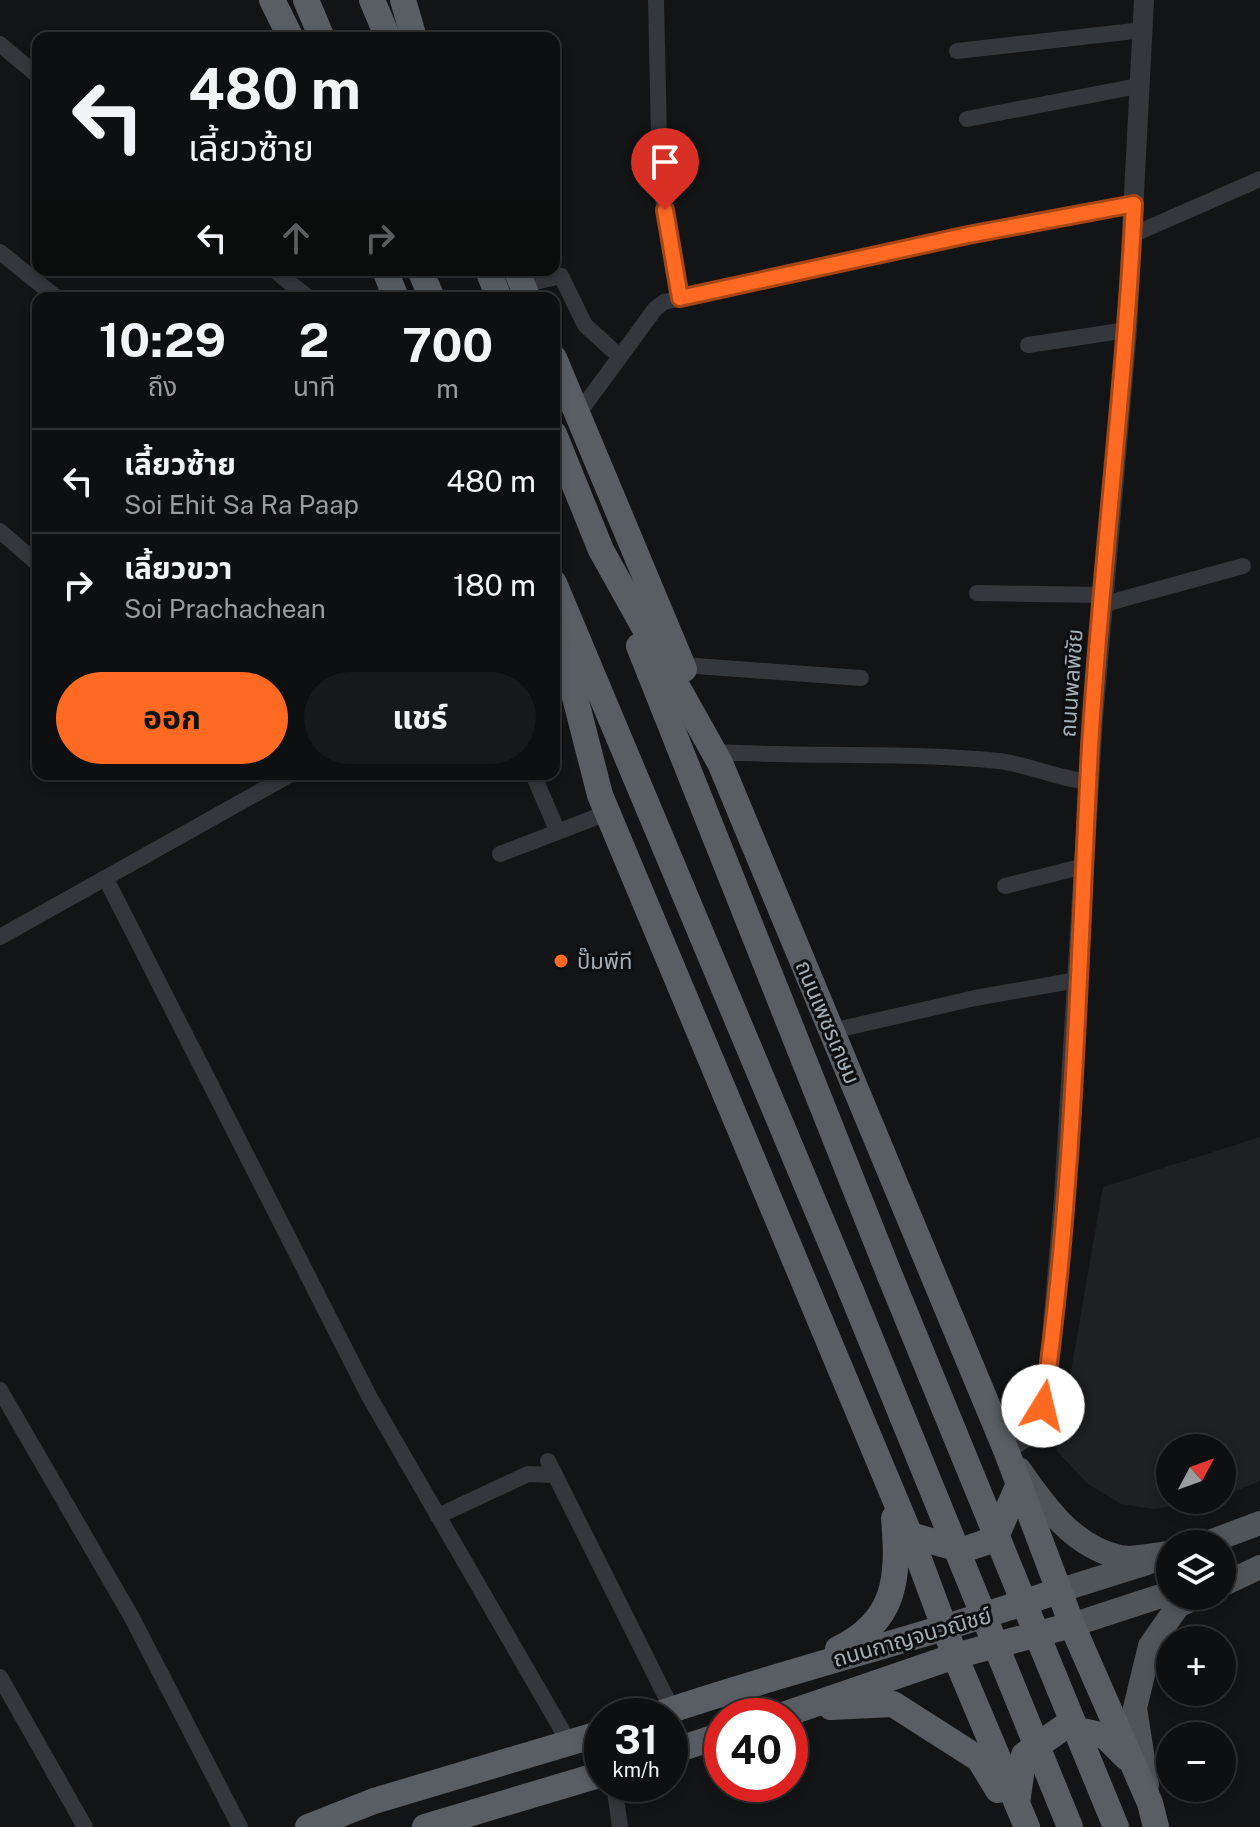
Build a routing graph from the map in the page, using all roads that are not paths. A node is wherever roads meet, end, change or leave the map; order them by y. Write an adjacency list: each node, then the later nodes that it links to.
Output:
1 (272, 0): 8 (highway)
2 (306, 0): 9 (highway)
3 (372, 0): 10 (highway)
4 (403, 0): 11 (highway)
5 (656, 0): 25 (street)
6 (1144, 0): 7 (street, ถนนพลพิชัย)
7 (1143, 30): 13 (street); 15 (street, ถนนพลพิชัย)
8 (288, 32)
9 (319, 32)
10 (404, 32)
11 (407, 32)
12 (0, 44): 14 (street)
13 (957, 51)
14 (32, 71)
15 (1138, 86): 16 (street); 18 (street, ถนนพลพิชัย)
16 (967, 119)
17 (1260, 179): 19 (street)
18 (1134, 204): 19 (street, ถนนพลพิชัย); 25 (street)
19 (1132, 235): 26 (street, ถนนพลพิชัย)
20 (0, 252): 23 (street)
21 (282, 276): 24 (street)
22 (522, 284): 28 (street)
23 (50, 292)
24 (302, 292)
25 (680, 298): 28 (street)
26 (1127, 330): 27 (street); 38 (street, ถนนพลพิชัย)
27 (1028, 345)
28 (619, 356): 30 (street)
29 (560, 372): 30 (highway)
30 (578, 414): 40 (highway)
31 (560, 449): 33 (highway, ถนนเพชรเกษม)
32 (0, 531): 34 (street)
33 (601, 550): 43 (highway, ถนนเพชรเกษม); 94 (highway, bridge)
34 (32, 559)
35 (1243, 566): 38 (street)
36 (977, 593): 38 (street)
37 (560, 597): 93 (highway, bridge)
38 (1101, 600): 46 (street, ถนนพลพิชัย)
39 (560, 638): 47 (highway)
40 (682, 665): 41 (street); 43 (highway)
41 (861, 678)
42 (560, 701): 47 (highway)
43 (718, 758): 46 (street); 55 (highway, ถนนเพชรเกษม)
44 (275, 780): 51 (street)
45 (536, 780): 48 (street)
46 (1088, 781): 50 (street, ถนนพลพิชัย)
47 (603, 804): 48 (street); 59 (highway)
48 (557, 830): 49 (street)
49 (500, 854)
50 (1084, 866): 52 (street); 54 (street, ถนนพลพิชัย)
51 (106, 879): 53 (street); 60 (street)
52 (1005, 886)
53 (0, 937)
54 (1077, 980): 55 (street); 57 (street, ถนนพลพิชัย)
55 (832, 1031): 57 (highway, ถนนเพชรเกษม)
56 (0, 1390): 88 (street)
57 (1006, 1450): 58 (highway, ถนนเพชรเกษม); 64 (main road)
58 (1019, 1484): 63 (highway); 69 (highway, ถนนเพชรเกษม)
59 (892, 1491): 63 (highway); 75 (highway)
60 (438, 1516): 77 (street); 81 (street)
61 (1260, 1523): 62 (main road)
62 (1236, 1532)
63 (910, 1535): 73 (highway)
64 (1156, 1555)
65 (1156, 1559): 69 (main road, ถนนกาญจนวณิชย์)
66 (1260, 1565): 67 (main road); 68 (main road)
67 (1236, 1572)
68 (1236, 1578)
69 (1058, 1591): 72 (highway, ถนนเพชรเกษม); 73 (highway, ถนนกาญจนวณิชย์)
70 (1156, 1598): 72 (main road, ถนนกาญจนวณิชย์)
71 (1175, 1610): 86 (main road)
72 (1072, 1625): 74 (highway, ถนนกาญจนวณิชย์); 82 (highway, ถนนเพชรเกษม)
73 (946, 1630): 74 (highway); 75 (highway, ถนนกาญจนวณิชย์)
74 (955, 1656): 79 (highway, ถนนกาญจนวณิชย์); 85 (highway)
75 (791, 1671): 78 (highway, ถนนกาญจนวณิชย์)
76 (0, 1677): 87 (street)
77 (655, 1698)
78 (688, 1705)
79 (808, 1707): 85 (highway)
80 (584, 1739): 81 (highway)
81 (570, 1744): 89 (highway)
82 (1132, 1763): 85 (highway); 86 (highway, ถนนเพชรเกษม)
83 (584, 1779): 90 (highway)
84 (617, 1802): 91 (street)
85 (1019, 1815): 92 (highway)
86 (1153, 1815)
87 (85, 1827)
88 (240, 1827)
89 (308, 1827)
90 (425, 1827)
91 (620, 1827)
92 (1027, 1827)
93 (1070, 1827)
94 (1116, 1827)

